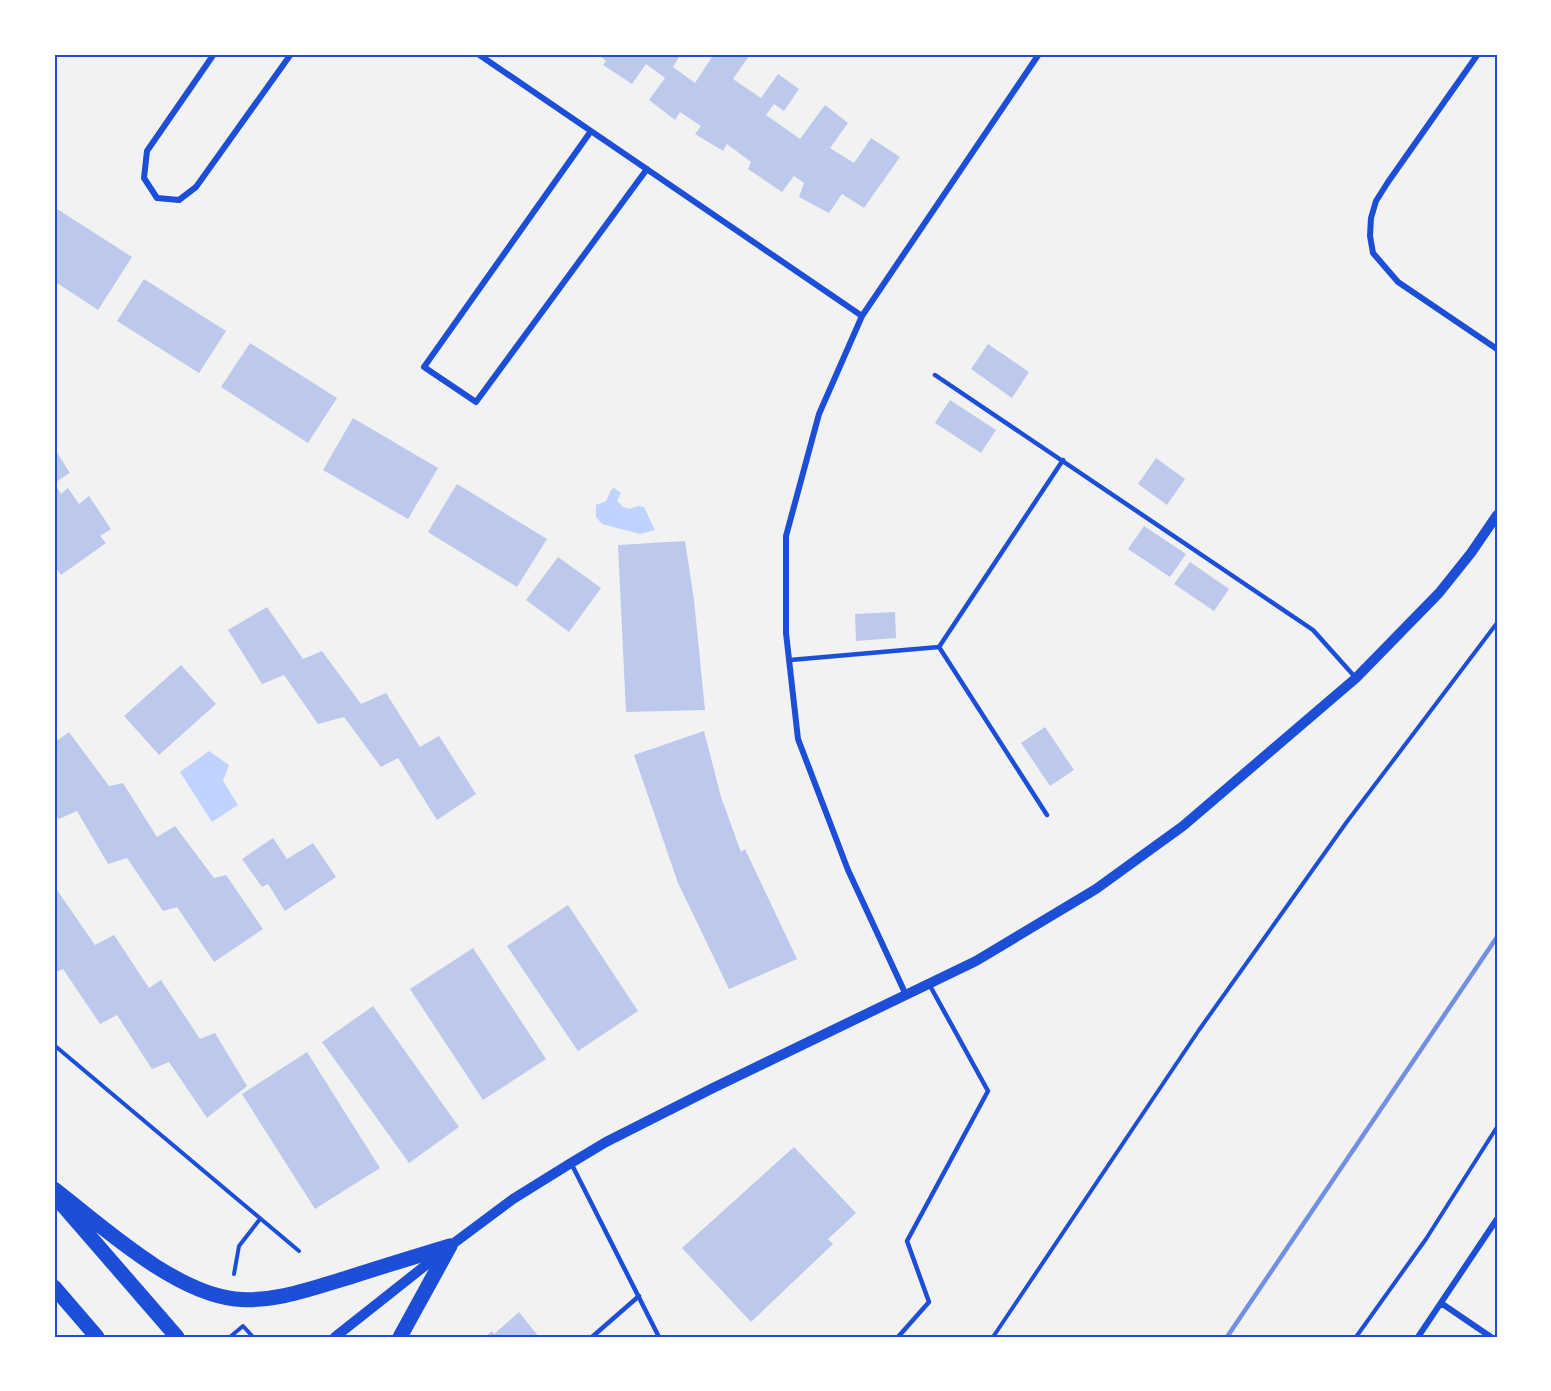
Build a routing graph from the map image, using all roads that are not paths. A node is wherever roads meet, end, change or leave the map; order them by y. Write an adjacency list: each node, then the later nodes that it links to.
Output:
1 (214, 54): 2 (street)
2 (291, 54)
3 (478, 54): 6 (street)
4 (1040, 54): 8 (street)
5 (1478, 54): 9 (street)
6 (591, 131): 7 (street); 7 (street)
7 (647, 169): 8 (street)
8 (862, 316): 14 (street)
9 (1497, 349)
10 (935, 375): 11 (lane)
11 (1063, 460): 13 (lane); 15 (lane)
12 (1497, 515): 15 (street)
13 (939, 647): 14 (lane); 16 (lane)
14 (790, 660): 18 (street)
15 (1356, 678): 17 (street)
16 (1047, 815)
17 (929, 984): 18 (street); 33 (lane)
18 (906, 995): 19 (street)
19 (571, 1163): 23 (street); 25 (lane)
20 (54, 1188): 23 (main road)
21 (54, 1195): 28 (main road)
22 (1497, 1219): 26 (street)
23 (450, 1246): 29 (street); 30 (main road)
24 (54, 1287): 27 (main road)
25 (639, 1296): 31 (lane); 32 (lane)
26 (1441, 1303): 34 (street); 35 (street)
27 (98, 1337)
28 (177, 1337)
29 (335, 1337)
30 (400, 1337)
31 (592, 1337)
32 (659, 1337)
33 (898, 1337)
34 (1418, 1337)
35 (1491, 1337)

